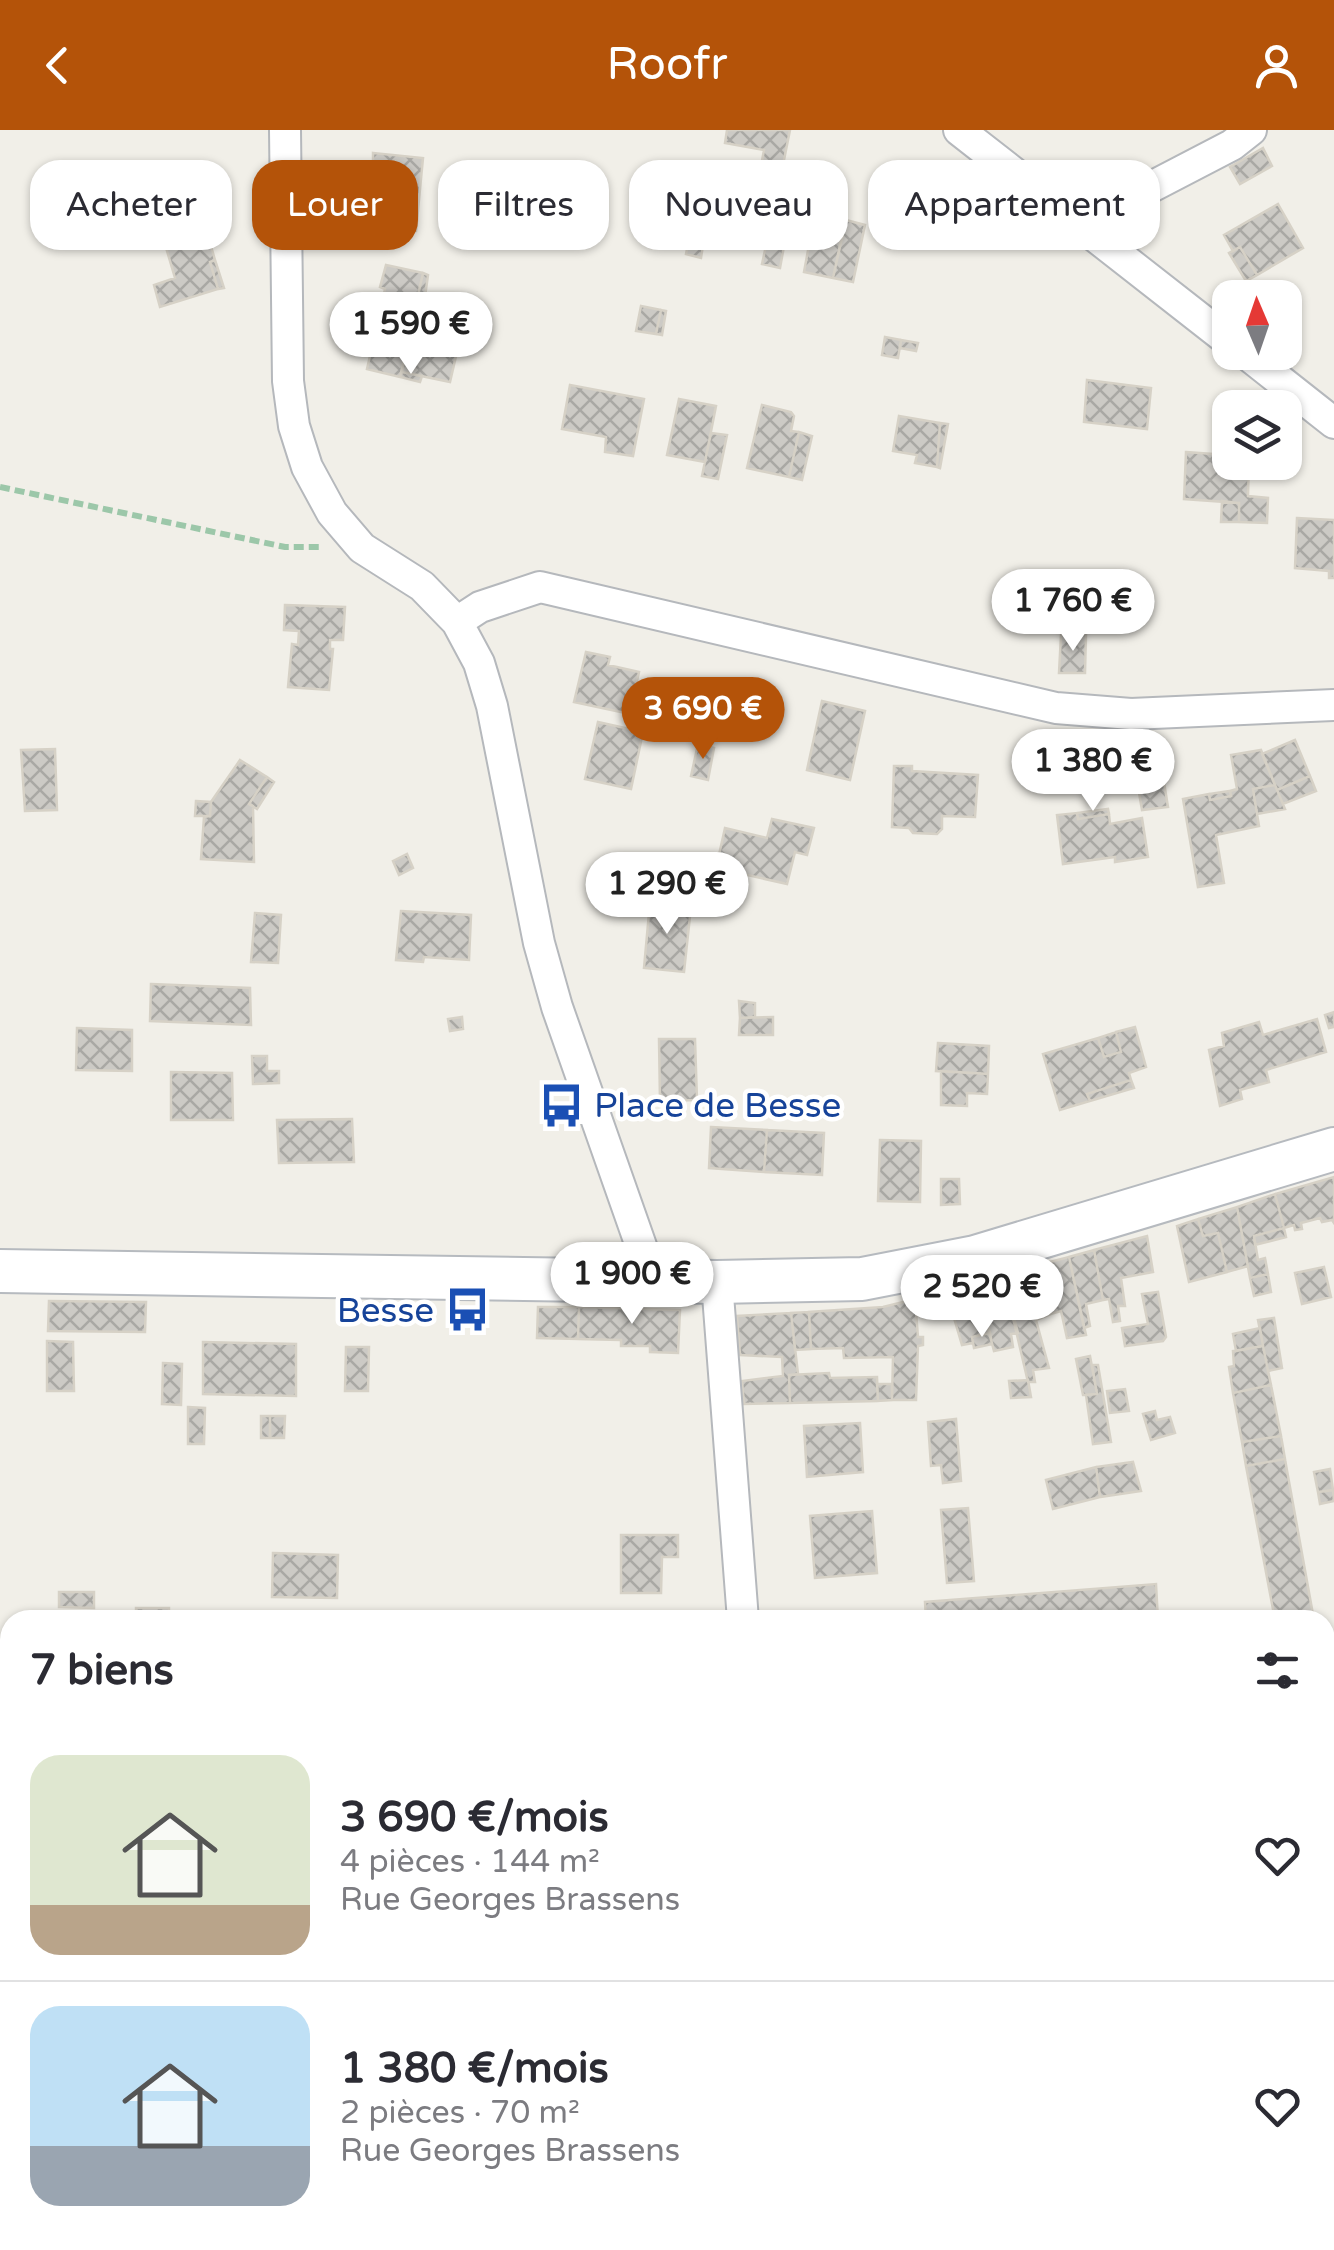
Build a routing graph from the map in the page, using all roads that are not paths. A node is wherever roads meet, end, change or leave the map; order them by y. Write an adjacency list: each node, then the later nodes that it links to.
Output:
1 (285, 130): 10 (street)
2 (958, 130): 4 (street)
3 (1250, 130): 5 (street)
4 (997, 160)
5 (1160, 183)
6 (1113, 250): 7 (street)
7 (1212, 328)
8 (1266, 370): 9 (street)
9 (1334, 424)
10 (457, 622): 11 (street); 14 (street)
11 (1334, 705)
12 (1334, 1149): 15 (main road)
13 (0, 1271): 14 (main road)
14 (653, 1280): 15 (main road)
15 (717, 1282): 16 (street)
16 (742, 1610)

